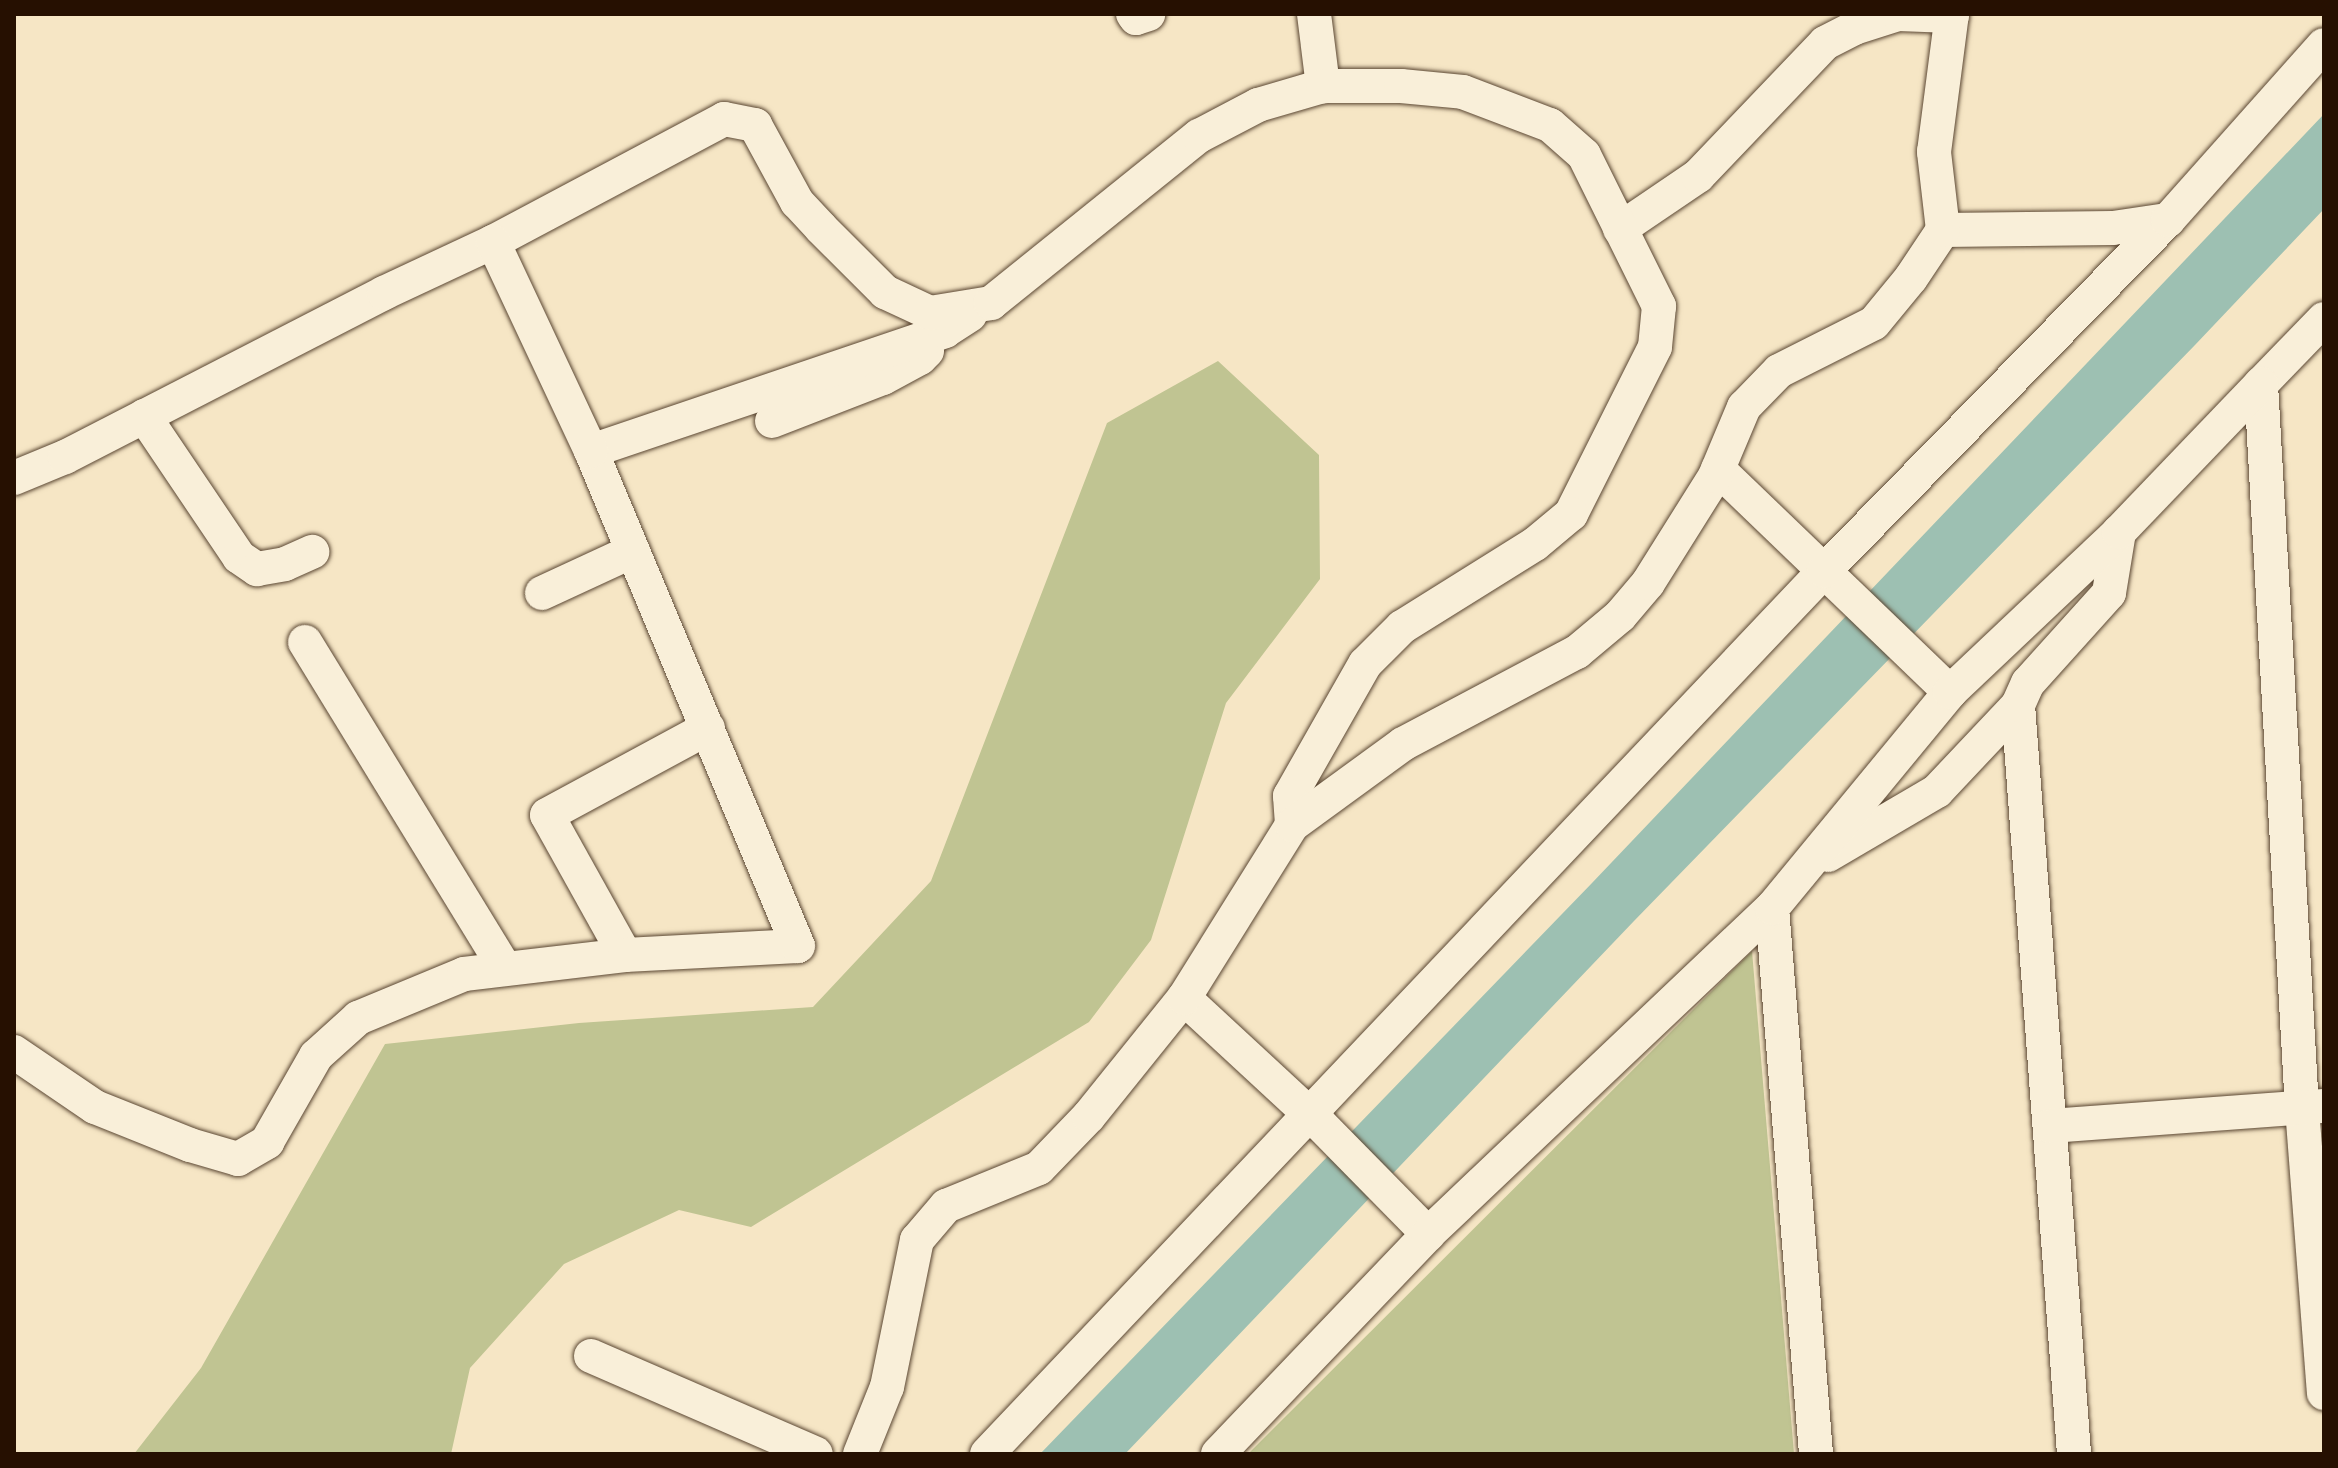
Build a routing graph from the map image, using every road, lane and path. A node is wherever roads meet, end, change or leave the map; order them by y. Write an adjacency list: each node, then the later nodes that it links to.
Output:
1 (1133, 14): 2 (street)
2 (1148, 14)
3 (1314, 14): 6 (street)
4 (1952, 15): 8 (street); 9 (street)
5 (2324, 45): 7 (street)
6 (1323, 86): 8 (street); 11 (street)
7 (2168, 220): 9 (street); 23 (street)
8 (1620, 229): 29 (street)
9 (1943, 230): 18 (street)
10 (493, 242): 11 (street); 15 (street); 17 (street)
11 (991, 303): 13 (street)
12 (2324, 319): 14 (street)
13 (945, 331): 16 (street); 17 (street)
14 (2261, 384): 20 (street); 36 (street)
15 (144, 416): 19 (street); 22 (street)
16 (772, 421)
17 (591, 451): 21 (street)
18 (1718, 469): 23 (street); 29 (street)
19 (14, 478)
20 (2119, 532): 26 (street); 27 (street)
21 (633, 551): 24 (street); 28 (street)
22 (312, 552)
23 (1832, 577): 26 (street); 37 (street)
24 (542, 593)
25 (305, 642): 33 (street)
26 (1950, 692): 30 (street)
27 (2018, 705): 30 (street); 38 (street)
28 (708, 728): 32 (street); 32 (street)
29 (1292, 825): 34 (street)
30 (1807, 868): 31 (street)
31 (1772, 908): 39 (street); 46 (street)
32 (625, 955): 33 (street)
33 (505, 969): 35 (street)
34 (1184, 998): 37 (street); 43 (street)
35 (14, 1052)
36 (2313, 1107): 38 (street); 41 (street)
37 (1313, 1119): 39 (street); 44 (street)
38 (2050, 1126): 47 (street)
39 (1428, 1234): 45 (street)
40 (591, 1356): 42 (street)
41 (2324, 1393)
42 (816, 1454)
43 (860, 1454)
44 (987, 1454)
45 (1218, 1454)
46 (1816, 1454)
47 (2074, 1454)

